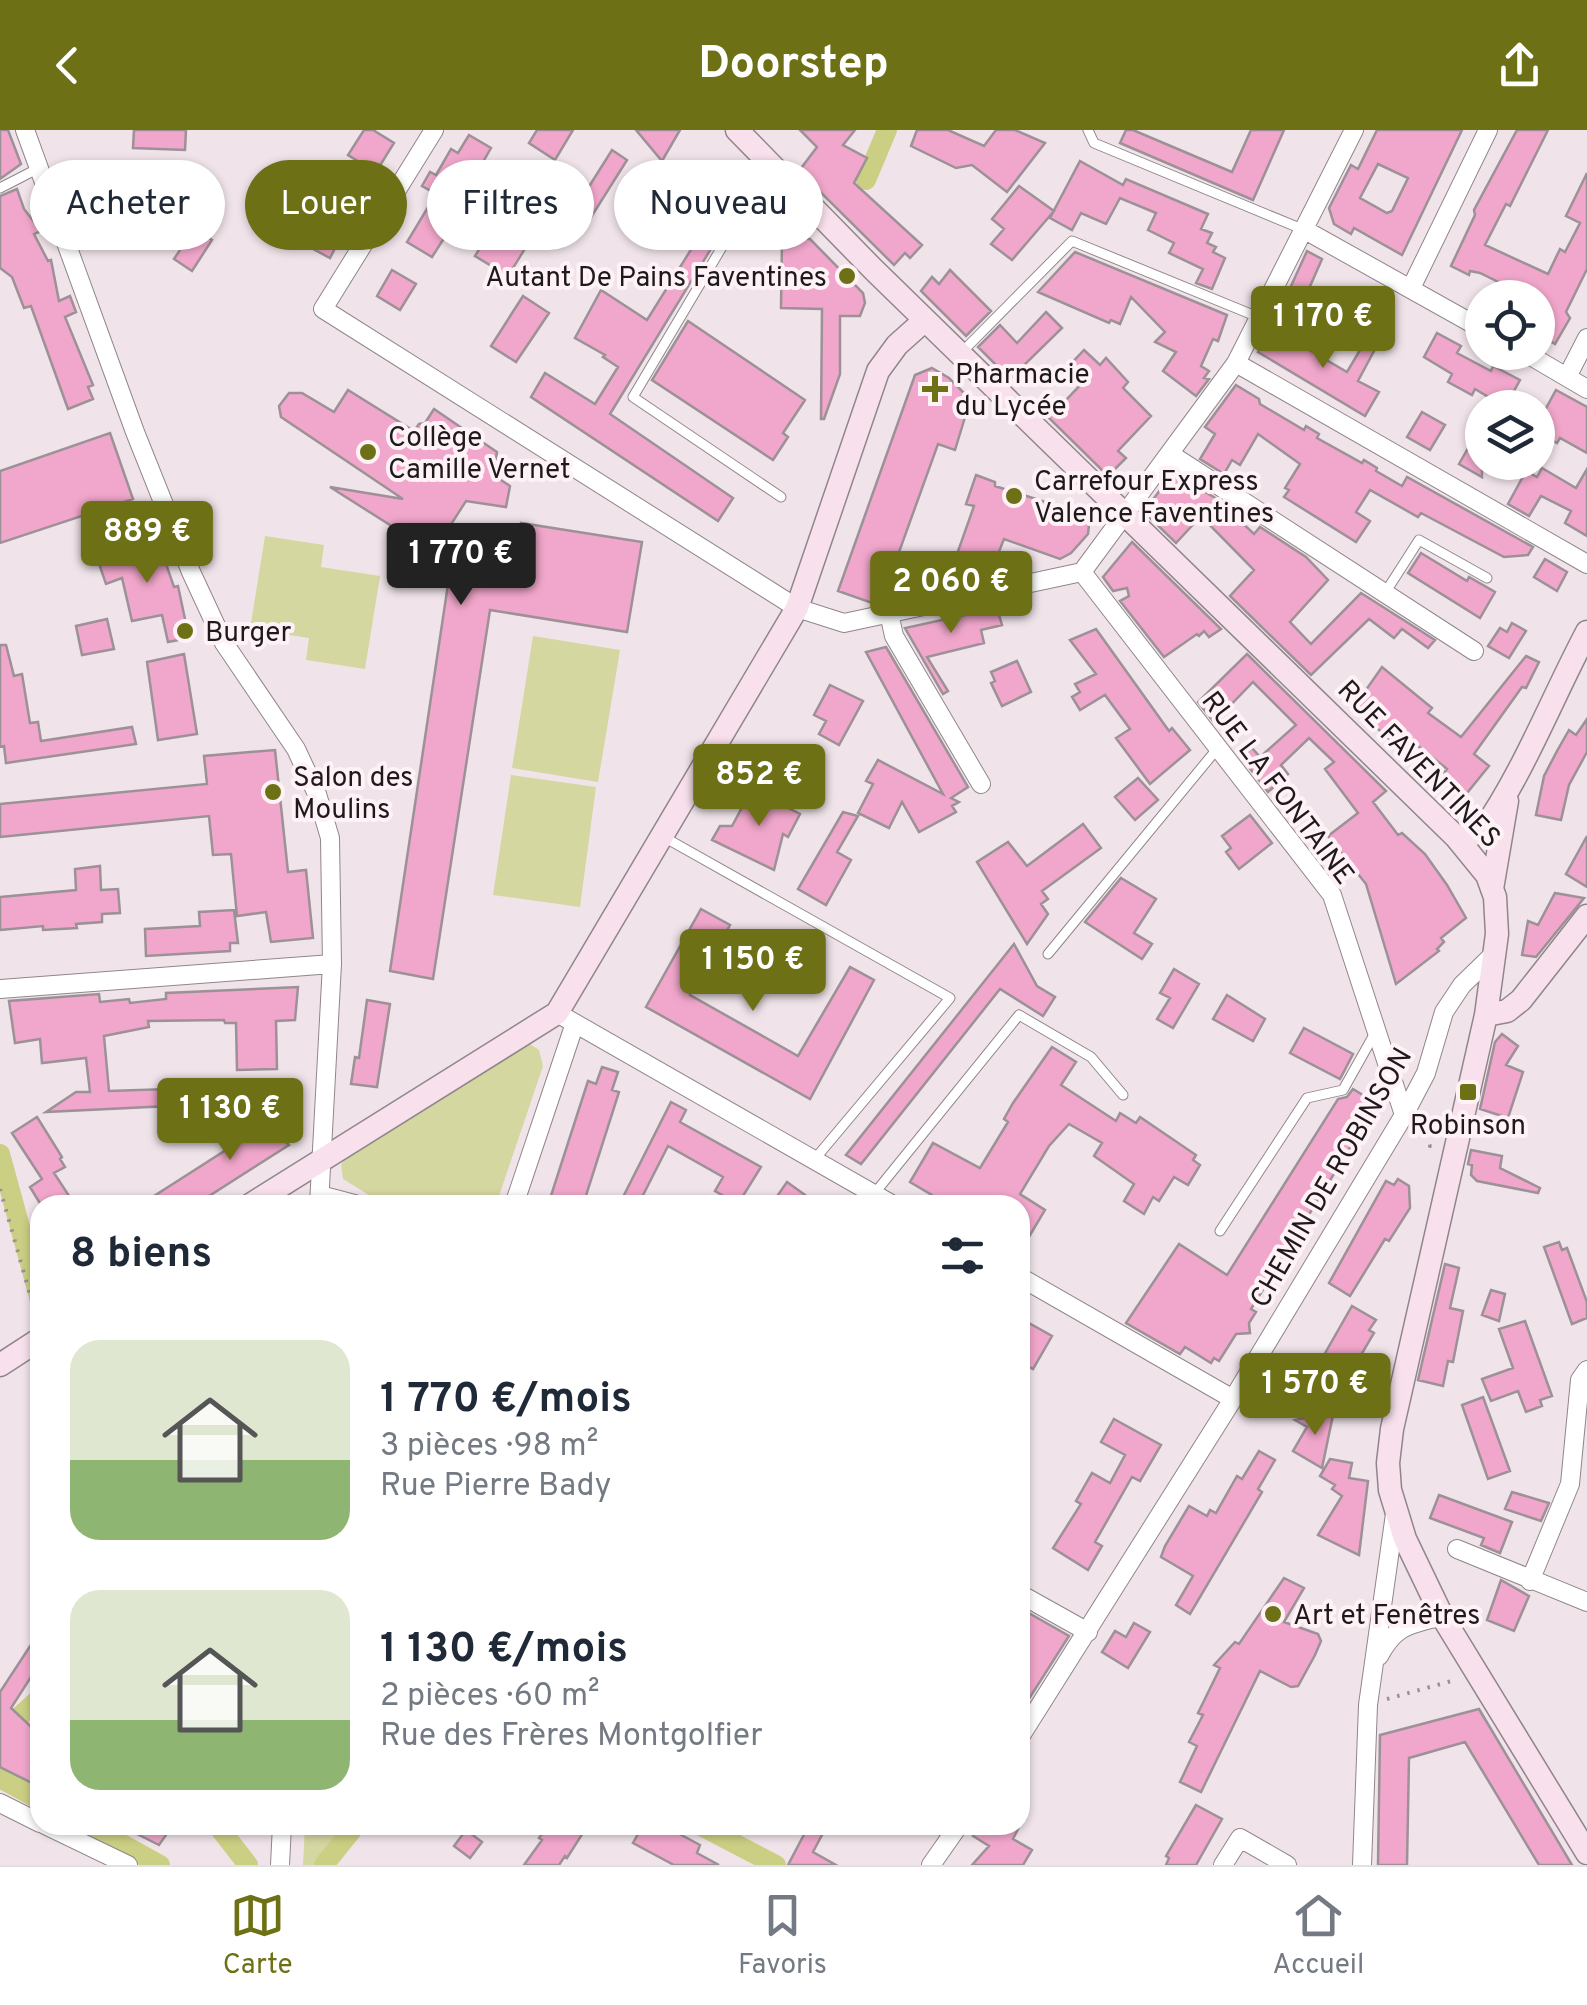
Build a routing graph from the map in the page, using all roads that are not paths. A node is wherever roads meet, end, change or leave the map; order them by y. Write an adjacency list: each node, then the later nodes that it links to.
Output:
1 (26, 130): 7 (street)
2 (434, 130): 32 (street)
3 (737, 130): 8 (main road, RUE FAVENTINES)
4 (1088, 130): 12 (lane)
5 (1354, 130): 12 (street)
6 (1488, 130): 15 (street)
7 (37, 160)
8 (768, 160)
9 (30, 173): 10 (lane)
10 (0, 188)
11 (823, 216): 18 (main road, RUE FAVENTINES)
12 (1305, 230): 15 (street); 16 (street)
13 (70, 250): 45 (street)
14 (720, 250): 26 (lane)
15 (1411, 288): 17 (street)
16 (1260, 318): 20 (lane); 21 (street)
17 (1465, 318)
18 (925, 320): 20 (main road, RUE FAVENTINES); 32 (main road)
19 (1587, 338): 23 (street)
20 (960, 354): 27 (main road, RUE FAVENTINES)
21 (1236, 363): 25 (street); 28 (street)
22 (1555, 370): 23 (street)
23 (1567, 377): 24 (street)
24 (1587, 389)
25 (1170, 454): 27 (street); 31 (street)
26 (780, 497)
27 (1125, 513): 29 (street); 40 (main road, RUE FAVENTINES)
28 (1587, 564)
29 (1082, 572): 33 (street); 36 (street, RUE LA FONTAINE)
30 (1487, 578): 31 (lane)
31 (1385, 593): 35 (street)
32 (796, 608): 33 (street); 39 (main road)
33 (889, 613): 37 (street)
34 (1587, 632): 38 (main road)
35 (1474, 651)
36 (1217, 749): 44 (lane); 49 (street, RUE LA FONTAINE)
37 (981, 784)
38 (1509, 788): 40 (main road); 41 (main road)
39 (662, 836): 48 (main road); 53 (lane)
40 (1456, 838): 41 (main road, RUE FAVENTINES)
41 (1492, 889): 43 (main road, RUE FAVENTINES)
42 (1587, 916): 47 (main road)
43 (1495, 953): 47 (main road, RUE FAVENTINES); 51 (street, CHEMIN DE ROBINSON)
44 (1048, 954)
45 (332, 964): 46 (street); 52 (street)
46 (0, 989)
47 (1486, 1016): 64 (main road, RUE FAVENTINES)
48 (566, 1018): 52 (main road); 53 (street); 57 (street)
49 (1376, 1031): 51 (street, RUE LA FONTAINE); 58 (lane)
50 (1123, 1096): 54 (lane)
51 (1404, 1116): 63 (street, CHEMIN DE ROBINSON)
52 (322, 1160): 55 (main road); 56 (street)
53 (814, 1160): 54 (street)
54 (874, 1194)
55 (266, 1195)
56 (320, 1195)
57 (517, 1195)
58 (1220, 1231)
59 (1030, 1284): 63 (street)
60 (30, 1346): 61 (main road)
61 (0, 1365)
62 (1587, 1370): 66 (street)
63 (1234, 1399): 70 (street, CHEMIN DE ROBINSON)
64 (1395, 1514): 69 (main road, RUE FAVENTINES); 71 (street)
65 (1457, 1549): 66 (street)
66 (1530, 1580): 68 (street)
67 (1030, 1600): 70 (street)
68 (1587, 1602)
69 (1442, 1616): 71 (street); 78 (main road, RUE FAVENTINES)
70 (1088, 1632): 72 (street, CHEMIN DE ROBINSON)
71 (1376, 1660): 84 (street)
72 (1030, 1721)
73 (0, 1804): 74 (street)
74 (30, 1818)
75 (65, 1835): 79 (street)
76 (282, 1835): 80 (street)
77 (952, 1835): 81 (street)
78 (1587, 1853)
79 (128, 1865)
80 (280, 1865)
81 (931, 1865)
82 (1223, 1865): 83 (street)
83 (1287, 1865)
84 (1362, 1865)

